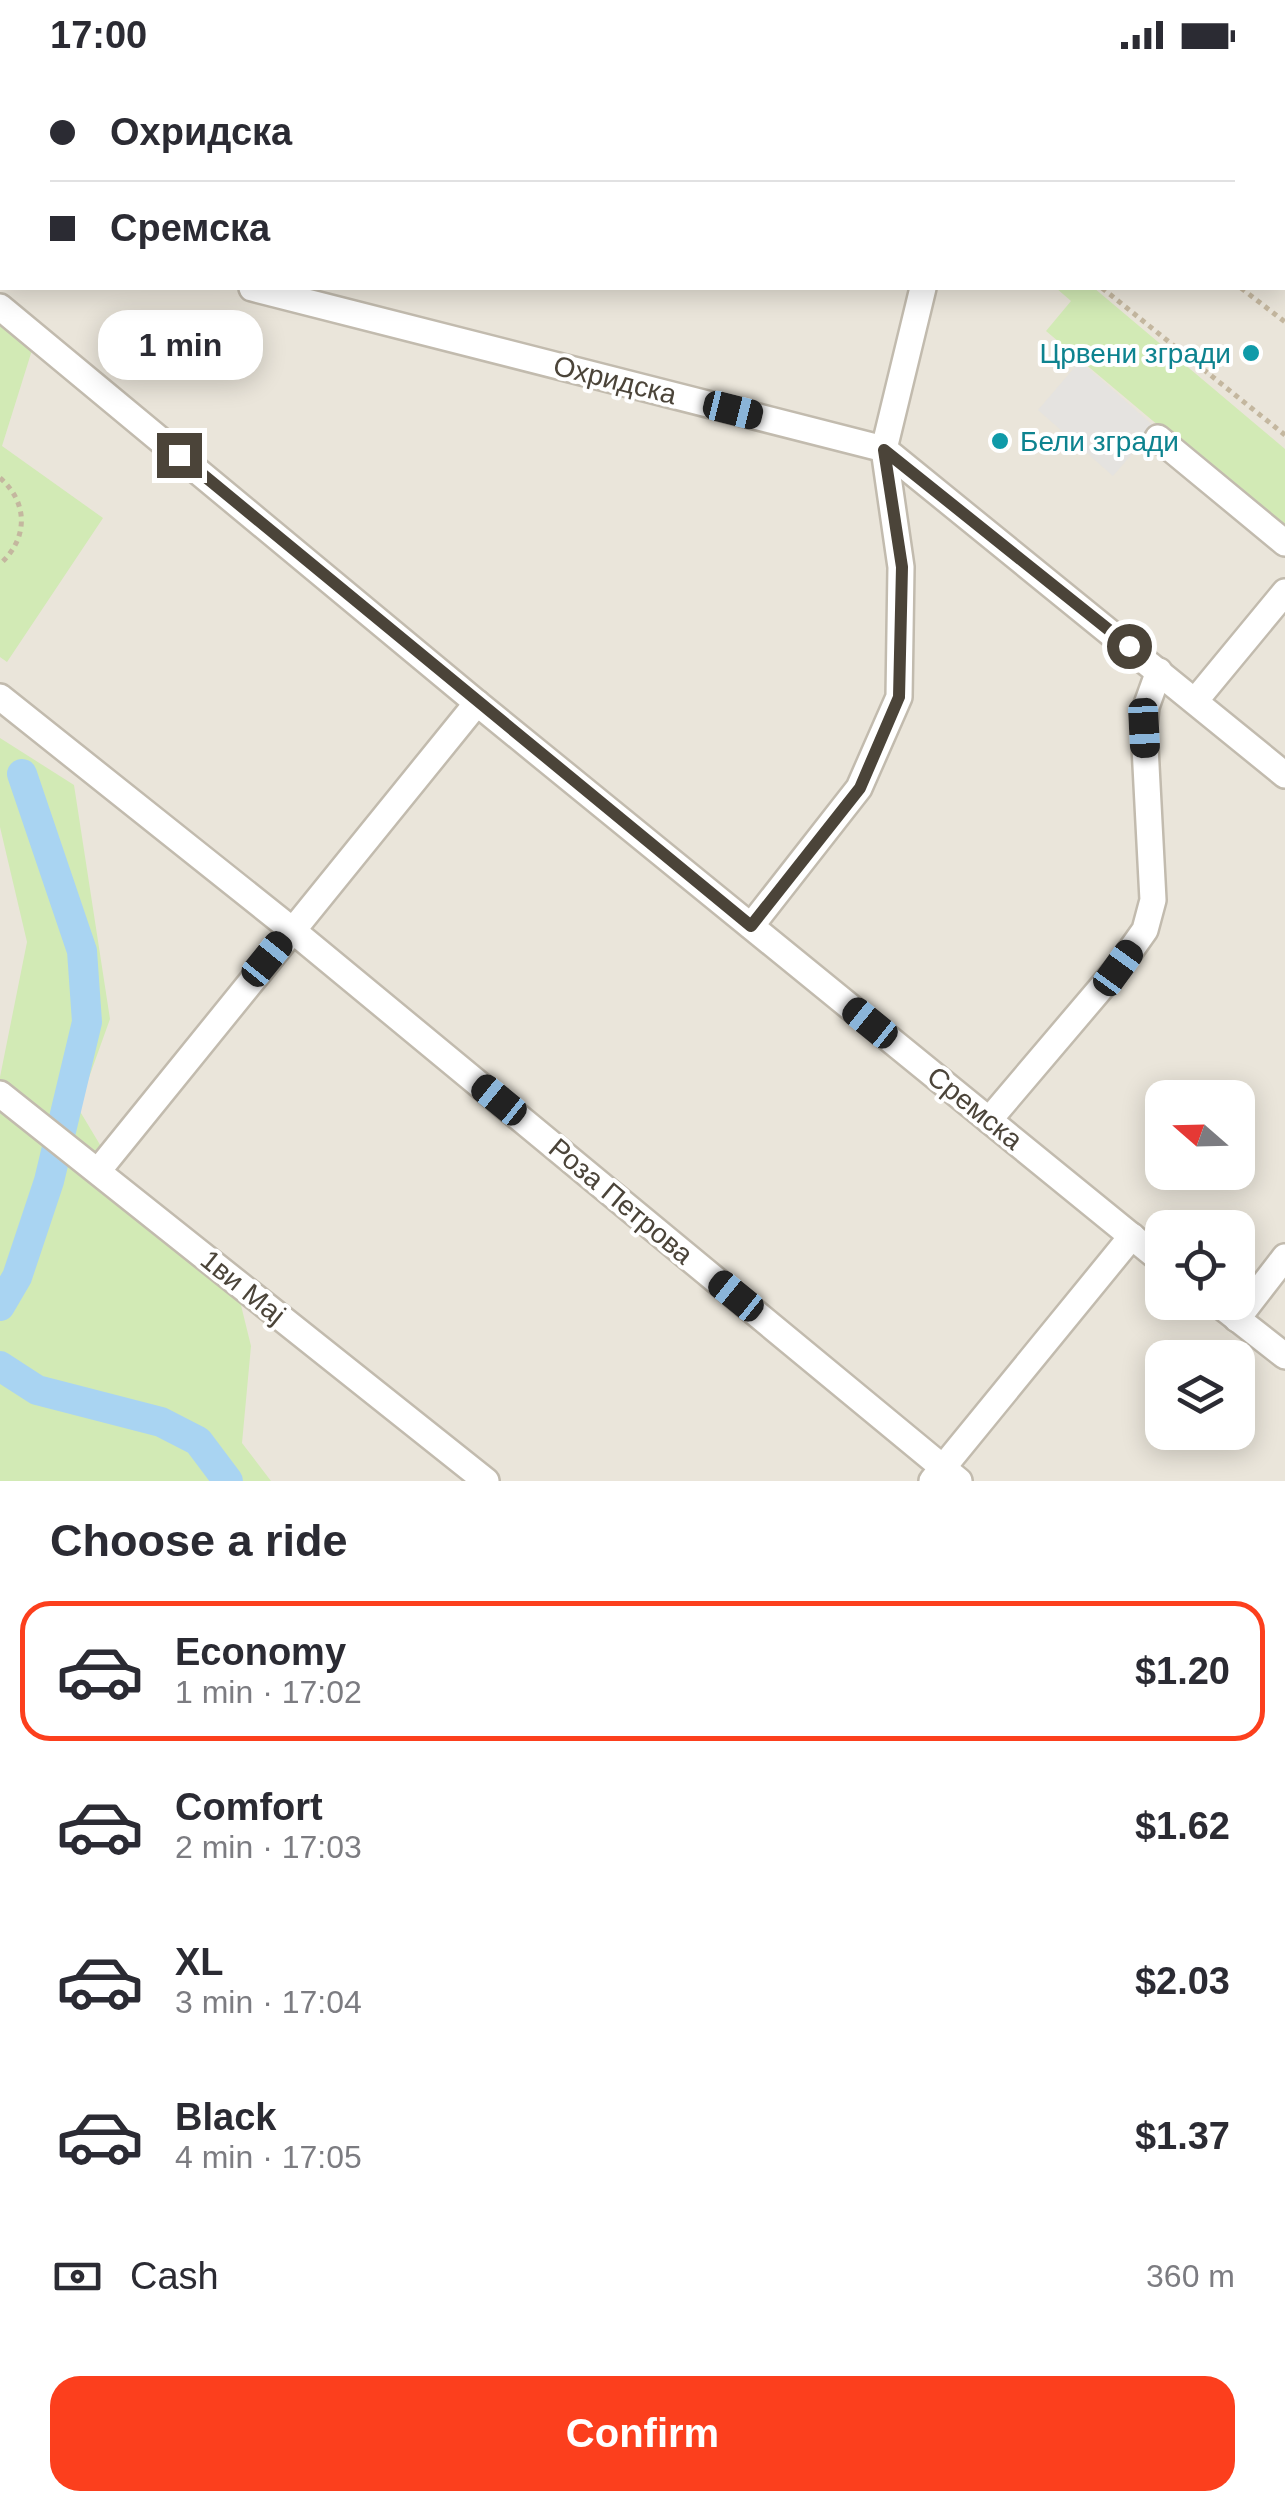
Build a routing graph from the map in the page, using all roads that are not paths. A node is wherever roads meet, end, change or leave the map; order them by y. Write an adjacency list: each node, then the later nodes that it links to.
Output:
1 (260, 290): 5 (street, Охридска)
2 (923, 290): 5 (street)
3 (0, 306): 11 (street, Сремска)
4 (1158, 438): 6 (street)
5 (884, 450): 8 (street, Охридска); 13 (street)
6 (1285, 543)
7 (1285, 592): 10 (street)
8 (1159, 671): 10 (street, Охридска); 16 (street)
9 (0, 697): 14 (street, Роза Петрова)
10 (1195, 701): 12 (street, Охридска)
11 (478, 703): 13 (street, Сремска); 14 (street)
12 (1285, 775)
13 (751, 926): 16 (street, Сремска)
14 (292, 929): 17 (street); 24 (street, Роза Петрова)
15 (1, 1097): 17 (street, 1ви Мај)
16 (990, 1120): 18 (street, Сремска)
17 (89, 1164): 25 (street, 1ви Мај)
18 (1132, 1236): 19 (street, Сремска); 24 (street)
19 (1145, 1247)
20 (1285, 1257): 21 (street)
21 (1255, 1296)
22 (1238, 1320): 23 (street)
23 (1285, 1356)
24 (945, 1477)
25 (486, 1481)

